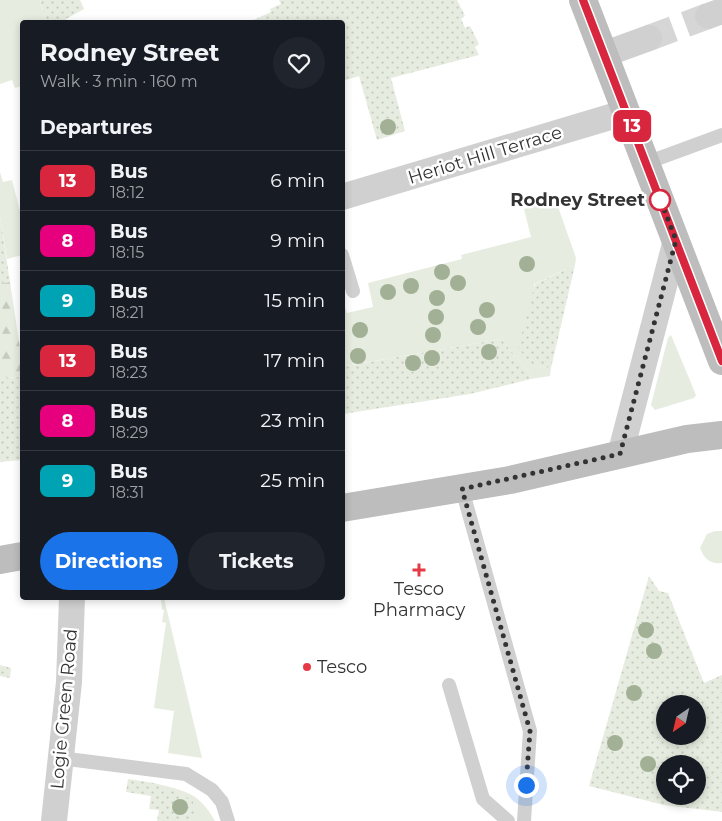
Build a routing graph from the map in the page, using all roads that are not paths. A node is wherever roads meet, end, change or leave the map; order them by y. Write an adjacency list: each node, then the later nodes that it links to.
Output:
1 (583, 0): 3 (main road)
2 (649, 38): 3 (street)
3 (605, 54): 4 (main road)
4 (626, 112): 6 (main road); 7 (street, Heriot Hill Terrace)
5 (722, 134): 6 (lane)
6 (646, 163): 8 (main road)
7 (345, 196)
8 (676, 240): 11 (main road); 13 (street)
9 (345, 265): 10 (lane)
10 (353, 291)
11 (722, 361)
12 (722, 435): 13 (main road)
13 (620, 454): 14 (main road)
14 (462, 489): 15 (main road); 24 (lane)
15 (345, 508)
16 (20, 556): 17 (main road)
17 (0, 560)
18 (72, 600): 20 (street, Logie Green Road)
19 (449, 685): 23 (lane)
20 (60, 758): 21 (street, Logie Green Road); 22 (lane)
21 (54, 821)
22 (228, 821)
23 (508, 821)
24 (524, 821)

